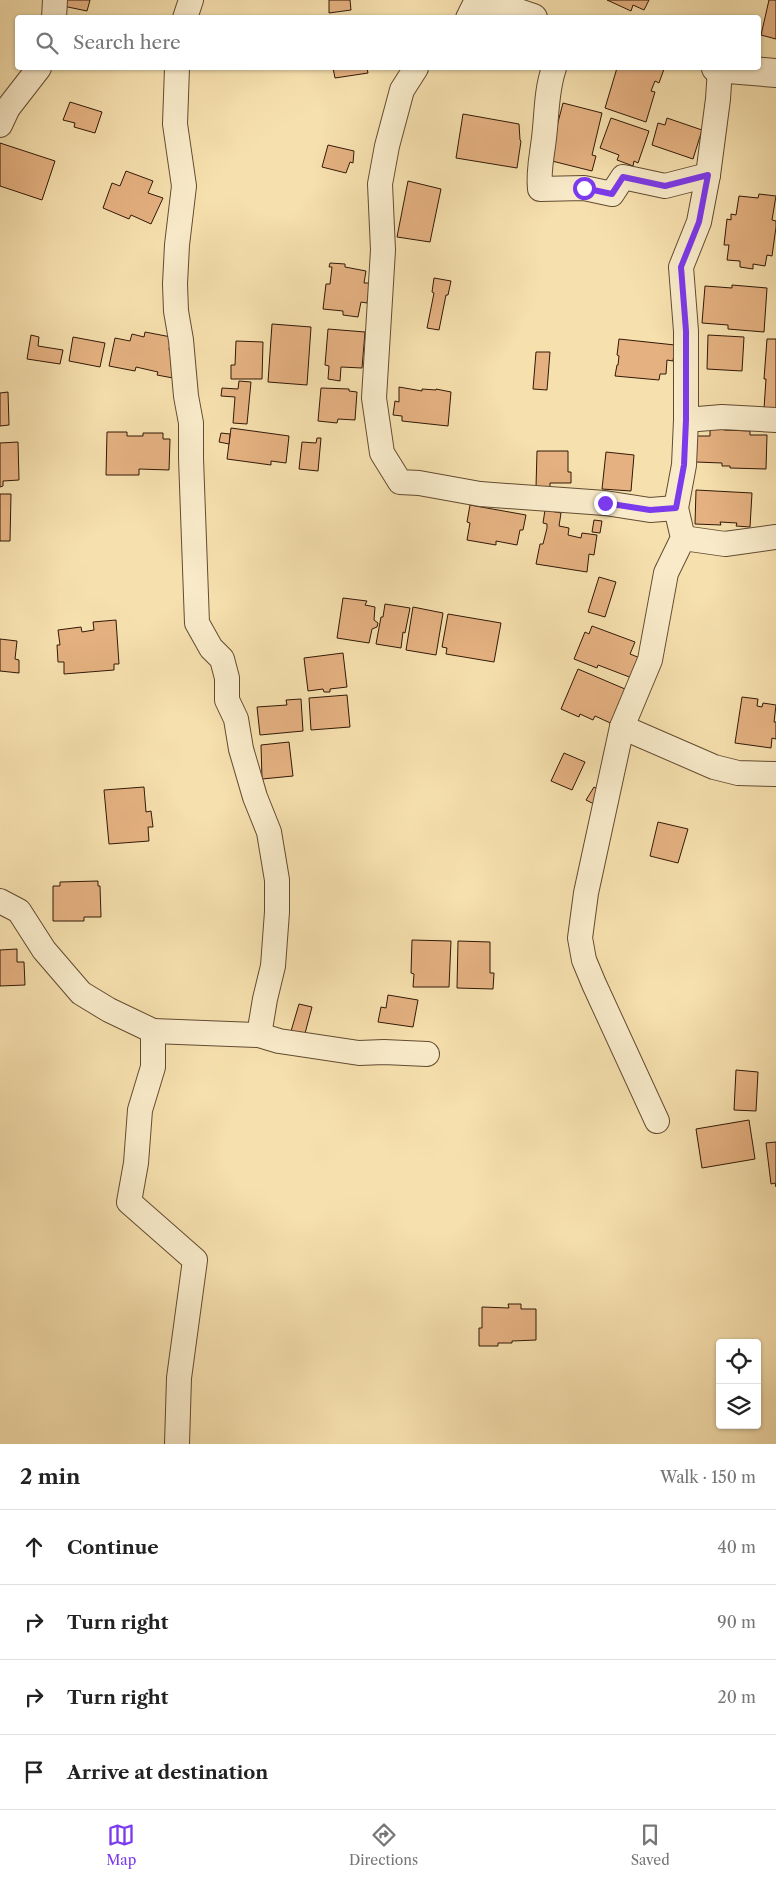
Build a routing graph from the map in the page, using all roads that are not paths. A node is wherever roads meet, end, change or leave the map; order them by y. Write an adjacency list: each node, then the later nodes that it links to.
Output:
1 (55, 0): 4 (street)
2 (191, 0): 5 (street)
3 (478, 0): 6 (street); 7 (street)
4 (54, 15)
5 (186, 15)
6 (470, 15)
7 (524, 15)
8 (38, 70): 15 (street)
9 (177, 70): 26 (street)
10 (415, 70): 19 (street)
11 (553, 70): 16 (street)
12 (718, 70): 16 (street)
13 (741, 70): 14 (street)
14 (776, 73)
15 (0, 125)
16 (708, 175): 17 (street)
17 (686, 420): 18 (street); 19 (street)
18 (776, 420)
19 (676, 508): 21 (street)
20 (776, 536): 21 (street)
21 (683, 538): 22 (street)
22 (622, 727): 23 (street); 28 (street)
23 (776, 774)
24 (0, 901): 25 (street)
25 (152, 1031): 26 (street); 29 (street)
26 (259, 1035): 27 (street)
27 (427, 1054)
28 (657, 1122)
29 (177, 1444)

